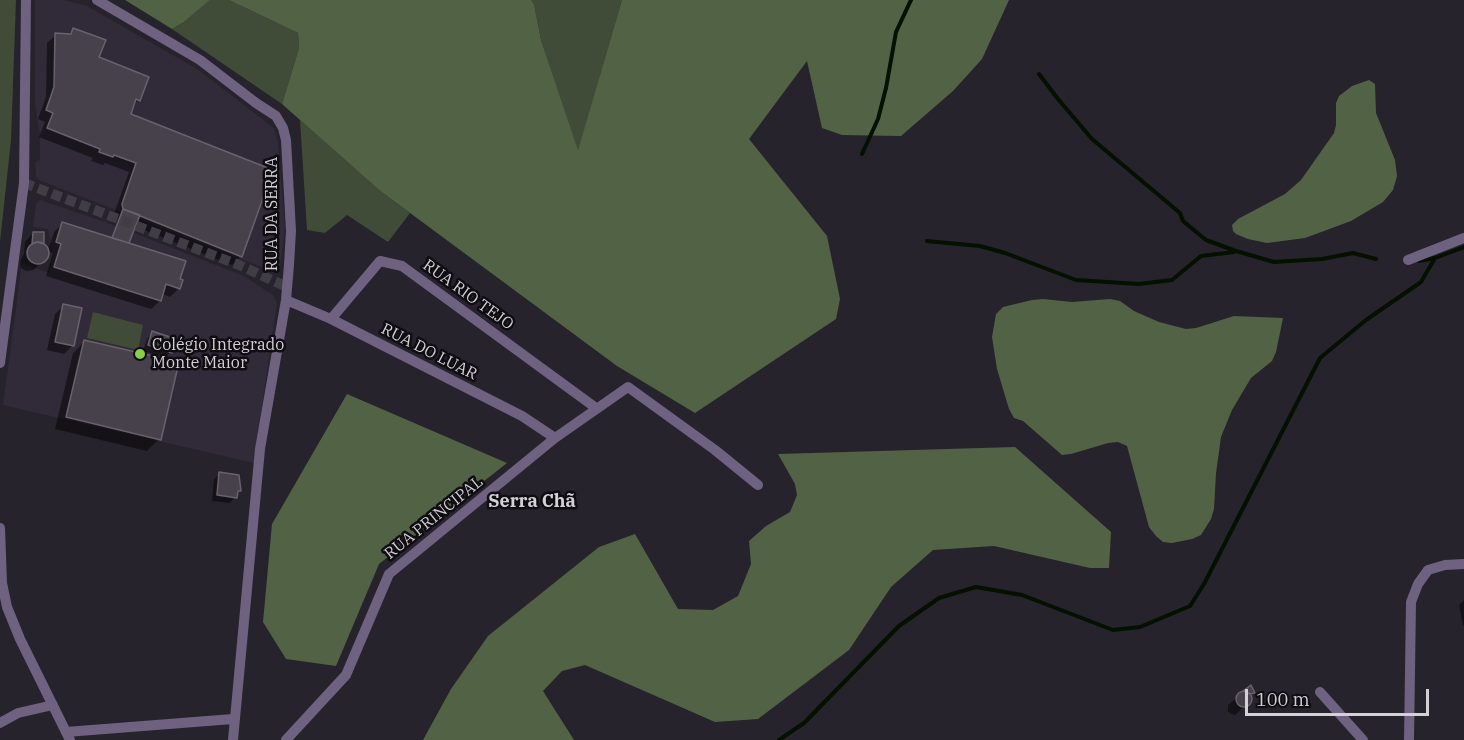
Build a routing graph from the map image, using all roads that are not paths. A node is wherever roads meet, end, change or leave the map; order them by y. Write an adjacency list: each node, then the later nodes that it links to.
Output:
1 (26, 0): 7 (street)
2 (98, 0): 5 (street, RUA DA SERRA)
3 (1464, 238): 4 (street)
4 (1408, 260)
5 (286, 300): 6 (street, RUA DO LUAR); 15 (street, RUA DA SERRA)
6 (331, 320): 8 (street, RUA RIO TEJO); 9 (street, RUA DO LUAR)
7 (0, 363)
8 (596, 408): 9 (street, RUA PRINCIPAL); 10 (street, RUA PRINCIPAL)
9 (555, 438): 19 (street, RUA PRINCIPAL)
10 (758, 485)
11 (0, 528): 14 (street)
12 (1464, 564): 21 (street)
13 (1320, 692): 20 (street)
14 (53, 705): 16 (street); 17 (street)
15 (233, 719): 17 (street); 18 (street, RUA DA SERRA)
16 (0, 723)
17 (68, 736)
18 (233, 740)
19 (286, 740)
20 (1363, 740)
21 (1409, 740)

